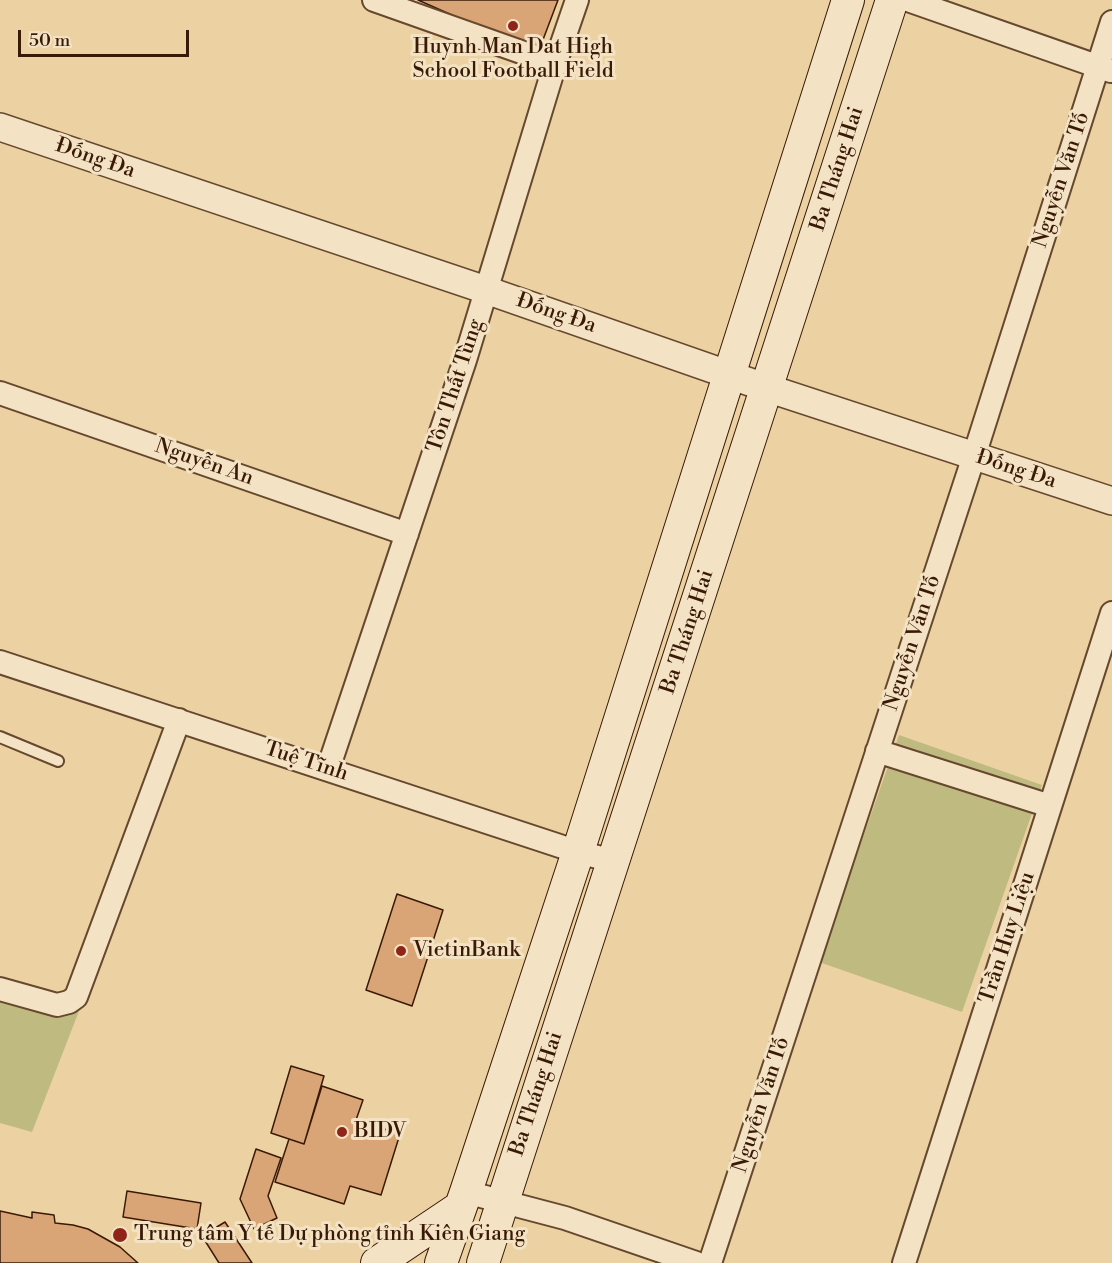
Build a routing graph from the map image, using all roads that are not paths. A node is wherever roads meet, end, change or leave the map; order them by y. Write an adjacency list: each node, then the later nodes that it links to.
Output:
1 (374, 0): 7 (street)
2 (577, 0): 7 (street, Tôn Thất Tùng)
3 (848, 0): 11 (main road, Ba Tháng Hai)
4 (892, 0): 12 (main road, Ba Tháng Hai)
5 (908, 0): 8 (street)
6 (1112, 22): 8 (street, Nguyễn Văn Tố)
7 (555, 64): 10 (street, Tôn Thất Tùng)
8 (1105, 69): 14 (street, Nguyễn Văn Tố)
9 (0, 127): 10 (street, Đống Đa)
10 (486, 290): 11 (street, Đống Đa); 16 (street, Tôn Thất Tùng)
11 (730, 373): 12 (street, Đống Đa); 25 (main road, Ba Tháng Hai)
12 (767, 388): 14 (street, Đống Đa); 26 (main road, Ba Tháng Hai)
13 (0, 393): 16 (street, Nguyễn An)
14 (974, 456): 15 (street, Đống Đa); 21 (street, Nguyễn Văn Tố)
15 (1112, 501)
16 (407, 534): 23 (street, Tôn Thất Tùng)
17 (1112, 614): 24 (street, Trần Huy Liệu)
18 (0, 662): 19 (street, Tuệ Tĩnh)
19 (179, 720): 23 (street, Tuệ Tĩnh); 27 (street)
20 (0, 737): 22 (lane)
21 (877, 752): 24 (street); 34 (street, Nguyễn Văn Tố)
22 (58, 761)
23 (328, 769): 25 (street, Tuệ Tĩnh)
24 (1050, 806): 35 (street, Trần Huy Liệu)
25 (578, 852): 26 (street, Tuệ Tĩnh); 28 (main road, Ba Tháng Hai)
26 (613, 861): 29 (main road, Ba Tháng Hai)
27 (0, 989)
28 (463, 1200): 29 (street); 30 (main road); 31 (main road, Ba Tháng Hai)
29 (503, 1200): 32 (main road, Ba Tháng Hai); 33 (street)
30 (377, 1263)
31 (441, 1263)
32 (483, 1263)
33 (696, 1263)
34 (710, 1263)
35 (904, 1263)

